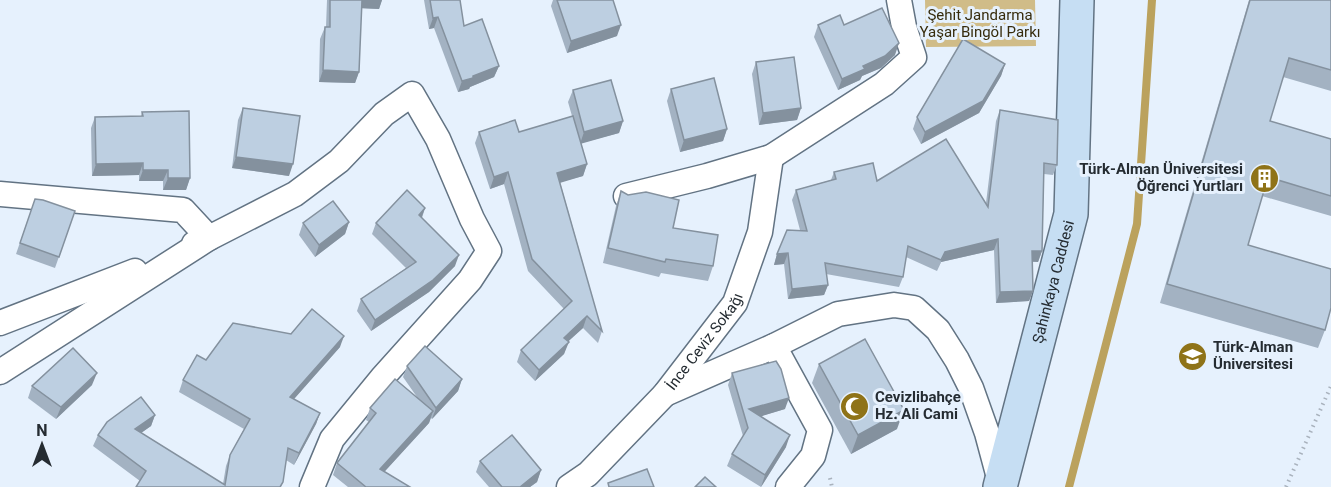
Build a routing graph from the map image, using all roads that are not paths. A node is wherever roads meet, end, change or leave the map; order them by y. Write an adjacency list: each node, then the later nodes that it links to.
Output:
1 (899, 0): 3 (street)
2 (1077, 0): 11 (street, Şahinkaya Caddesi)
3 (771, 157): 5 (street); 10 (street, İnce Ceviz Sokağı)
4 (0, 194): 6 (street)
5 (627, 196)
6 (209, 238): 7 (street); 9 (street); 12 (street)
7 (0, 323)
8 (774, 346): 10 (street); 11 (street); 14 (street)
9 (0, 372)
10 (665, 394): 13 (street, İnce Ceviz Sokağı)
11 (1000, 486)
12 (312, 487)
13 (569, 487)
14 (788, 487)

